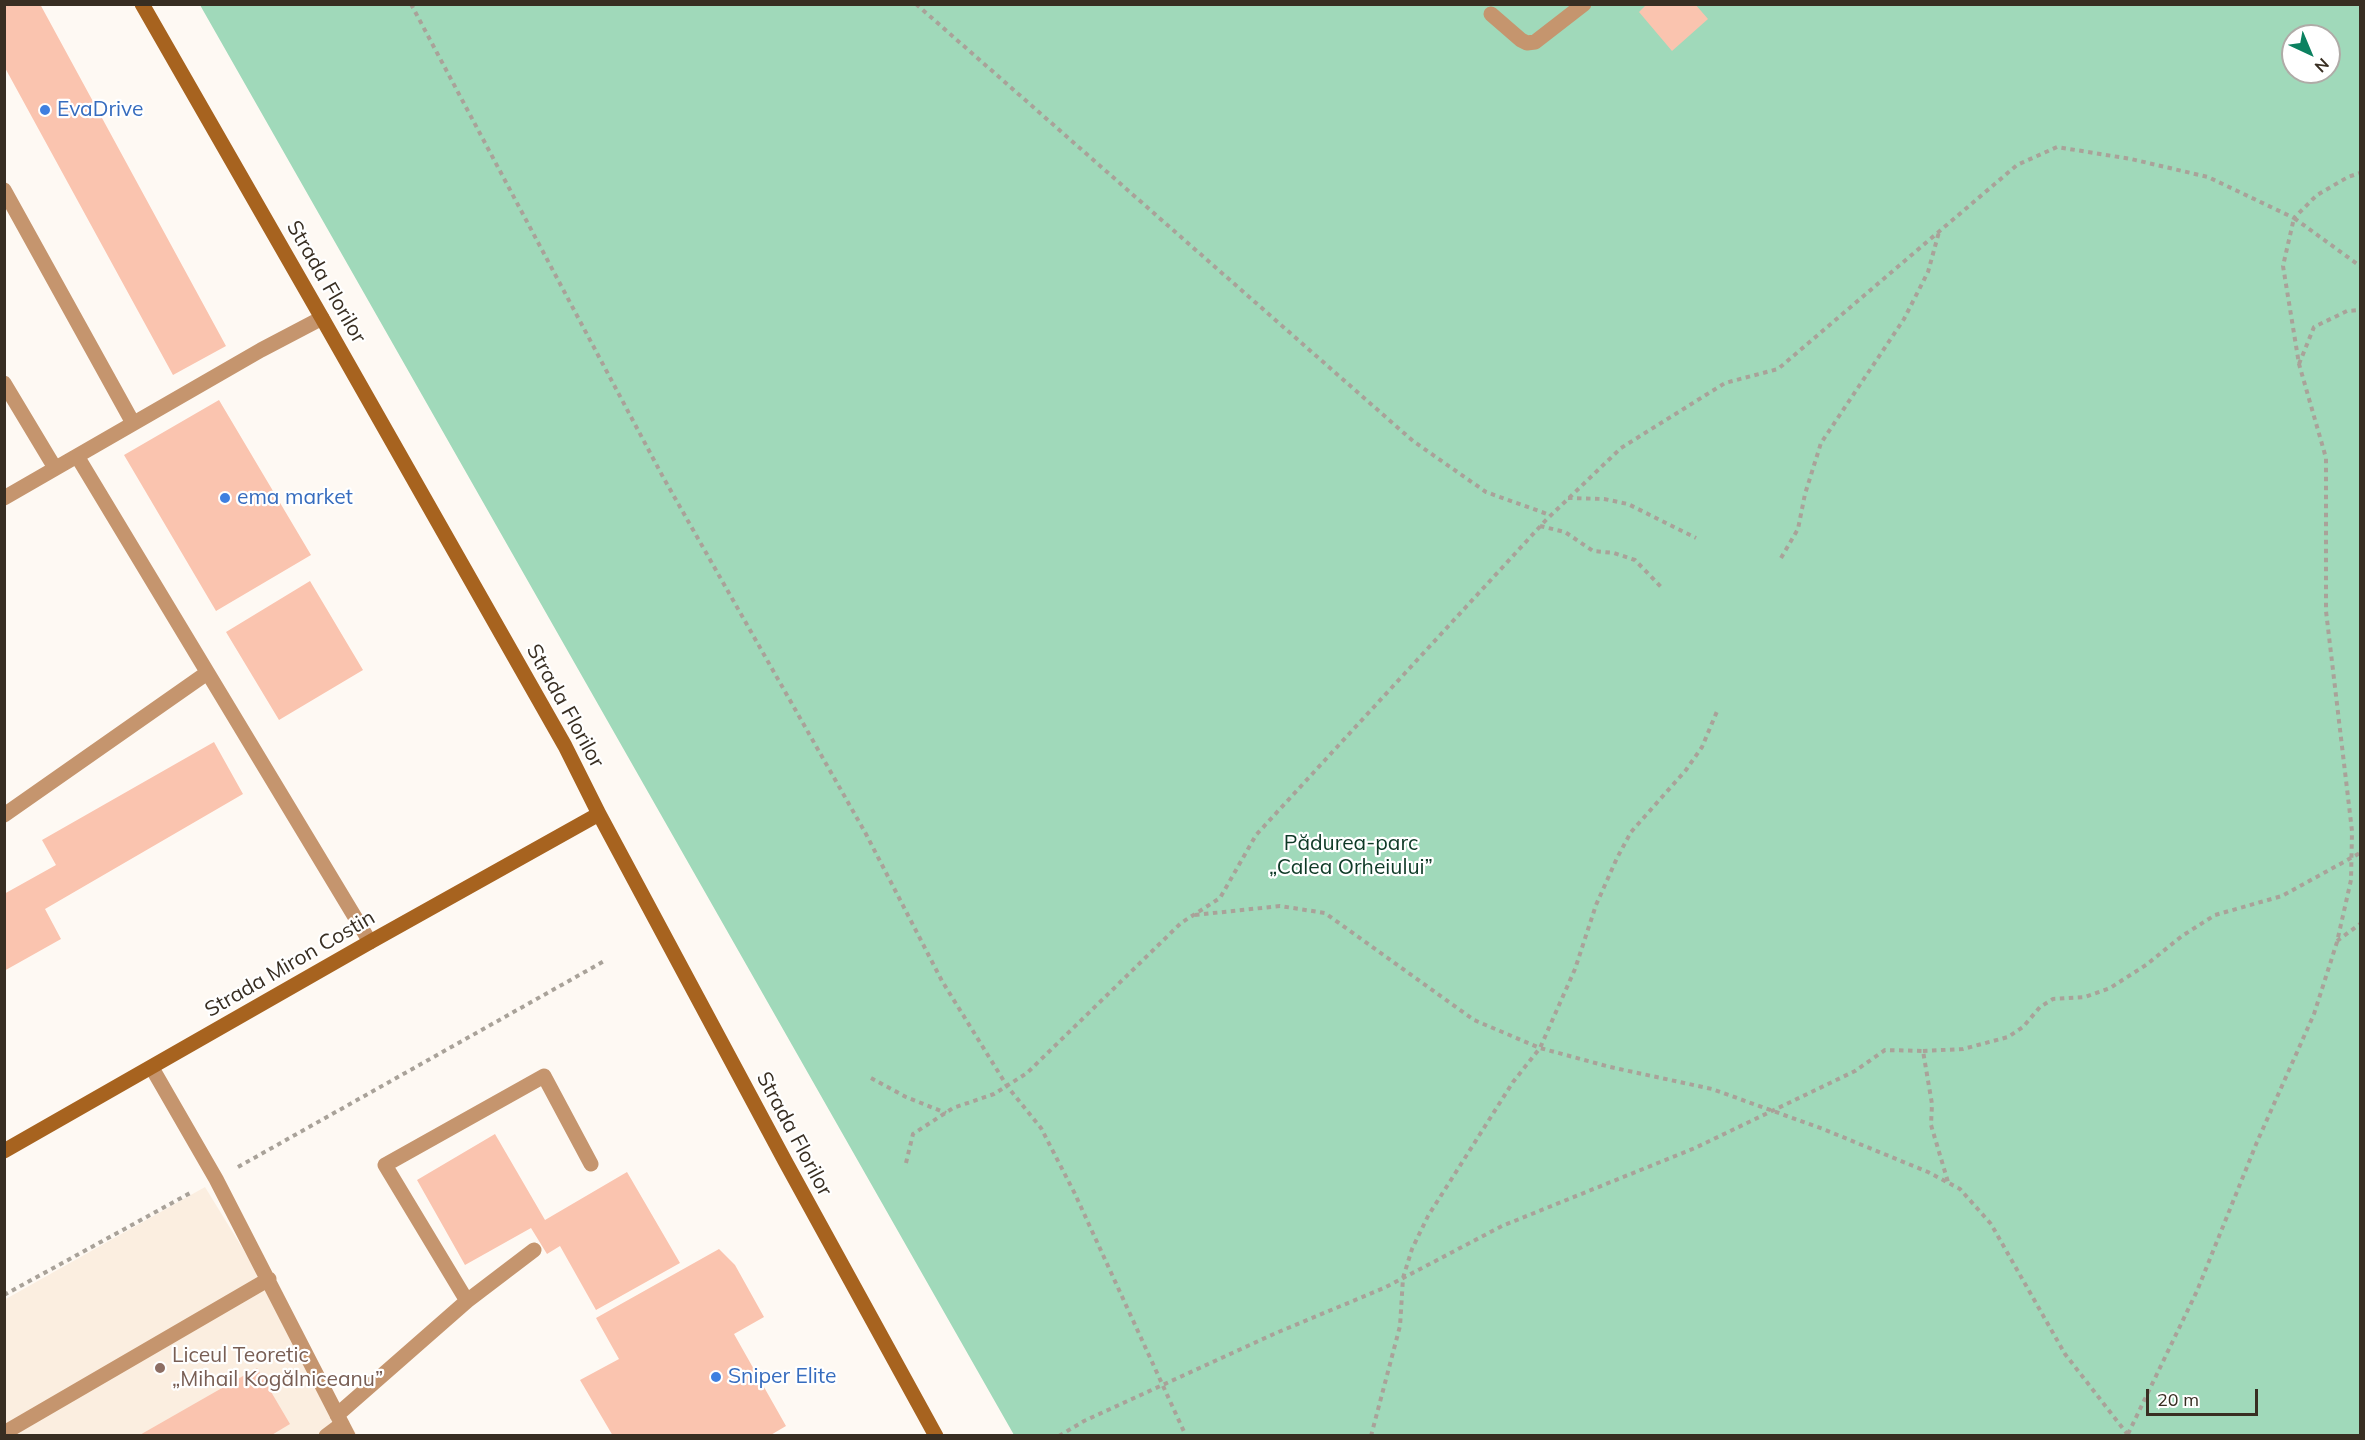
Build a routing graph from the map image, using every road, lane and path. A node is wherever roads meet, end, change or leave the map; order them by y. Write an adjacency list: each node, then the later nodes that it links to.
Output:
1 (142, 4): 12 (main road, Strada Florilor)
2 (411, 4): 40 (path)
3 (916, 4): 20 (path)
4 (1584, 4): 5 (lane)
5 (1491, 14)
6 (2361, 173): 8 (path)
7 (4, 190): 15 (lane)
8 (2294, 218): 9 (path); 10 (path); 13 (path)
9 (1939, 231): 19 (path); 23 (path)
10 (2361, 266)
11 (2361, 310): 13 (path)
12 (322, 318): 15 (lane); 27 (main road, Strada Florilor)
13 (2299, 364): 30 (path)
14 (4, 383): 17 (lane)
15 (133, 423): 16 (lane)
16 (77, 456): 17 (lane); 25 (lane)
17 (55, 468): 18 (lane)
18 (4, 498)
19 (1568, 498): 20 (path); 22 (path)
20 (1550, 515): 21 (path)
21 (1540, 526): 24 (path); 31 (path)
22 (1696, 538)
23 (1781, 558)
24 (1662, 588)
25 (207, 673): 28 (lane); 33 (lane)
26 (1718, 710): 36 (path)
27 (598, 814): 33 (main road, Strada Miron Costin); 58 (main road, Strada Florilor)
28 (4, 815)
29 (2361, 853): 30 (path)
30 (2351, 859): 34 (path); 37 (path)
31 (1193, 915): 36 (path); 40 (path)
32 (2361, 924): 34 (path)
33 (370, 942): 38 (main road, Strada Miron Costin)
34 (2337, 942): 56 (path)
35 (606, 960): 46 (path)
36 (1540, 1048): 41 (path); 49 (path)
37 (1923, 1051): 41 (path); 47 (path)
38 (152, 1068): 43 (main road, Strada Miron Costin); 46 (lane)
39 (871, 1078): 42 (path)
40 (1007, 1086): 42 (path); 53 (path)
41 (1771, 1110): 47 (path); 49 (path)
42 (946, 1113): 44 (path)
43 (4, 1151)
44 (906, 1163)
45 (591, 1164): 52 (lane)
46 (216, 1179): 50 (lane); 51 (path)
47 (1948, 1182): 56 (path)
48 (534, 1250): 52 (lane)
49 (1403, 1278): 53 (path); 61 (path)
50 (269, 1279): 54 (lane); 55 (lane)
51 (4, 1296)
52 (467, 1301): 54 (lane)
53 (1163, 1386): 59 (path); 60 (path)
54 (342, 1425): 57 (lane)
55 (4, 1433)
56 (2128, 1435)
57 (326, 1436)
58 (936, 1436)
59 (1059, 1436)
60 (1186, 1436)
61 (1371, 1436)

